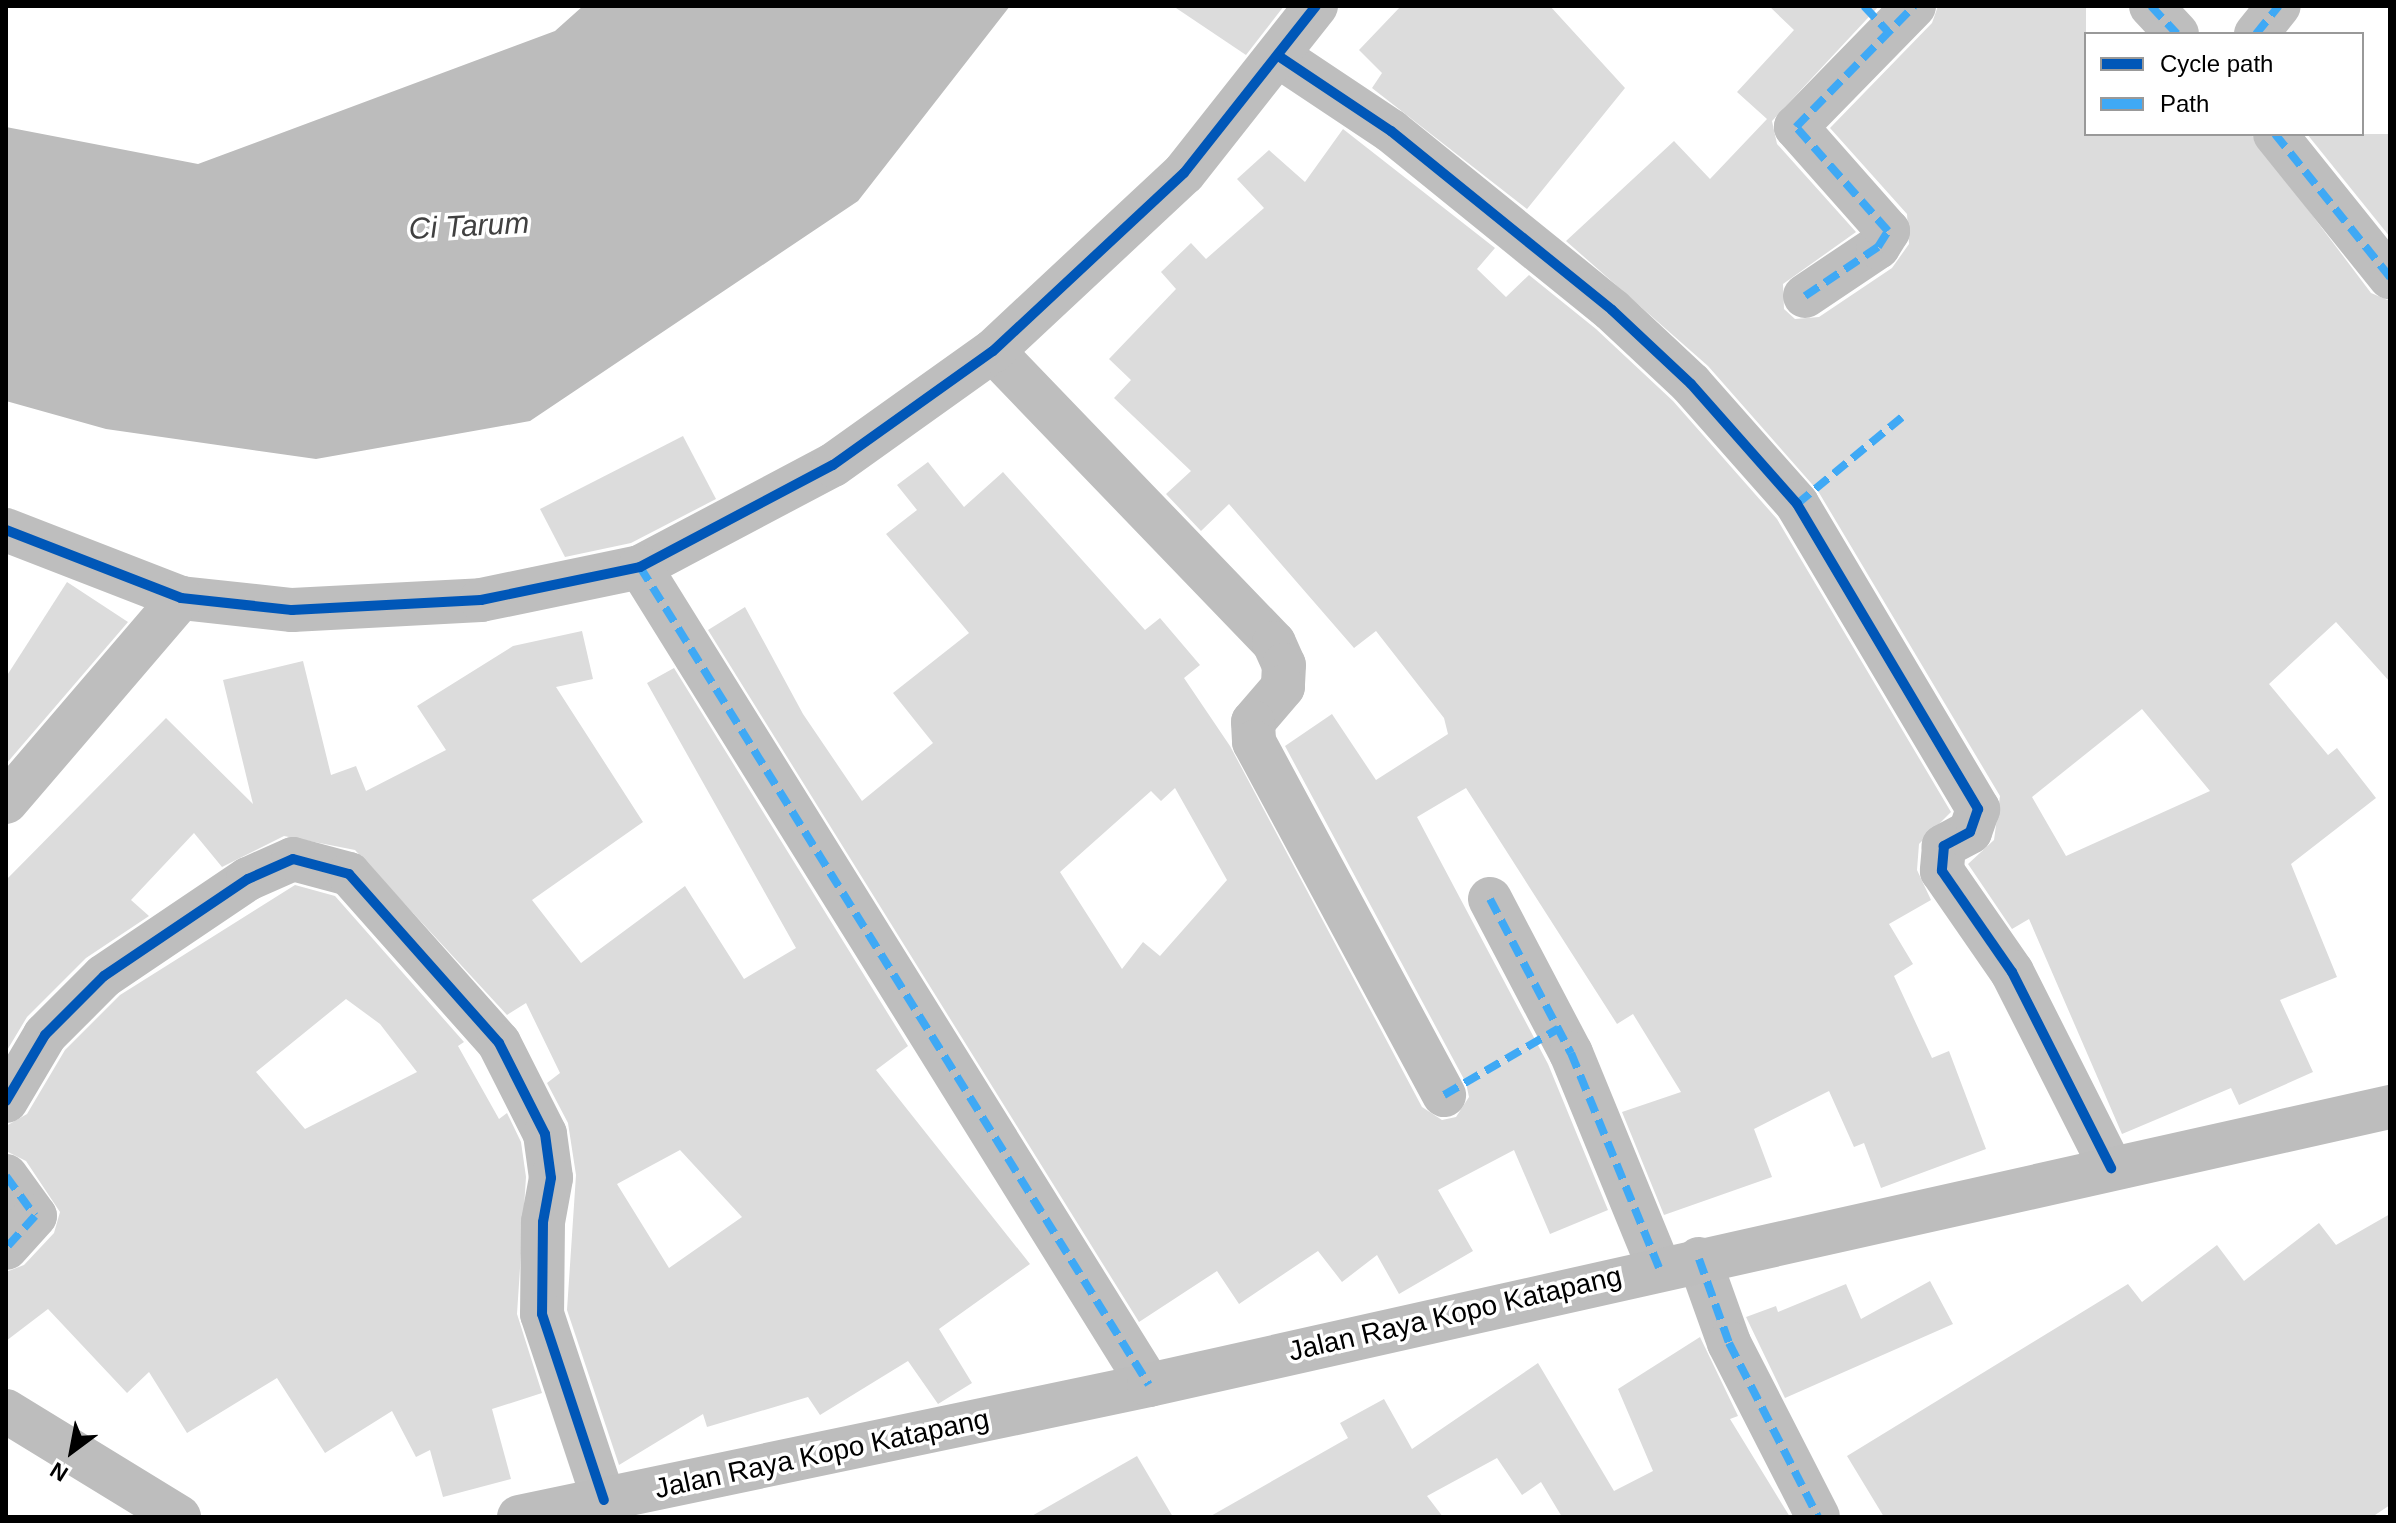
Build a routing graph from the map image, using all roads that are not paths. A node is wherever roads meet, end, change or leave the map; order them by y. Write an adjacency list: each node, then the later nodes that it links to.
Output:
1 (1316, 6): 7 (street)
2 (1914, 6): 10 (street)
3 (2151, 6): 5 (street)
4 (2279, 6): 6 (street)
5 (2175, 32)
6 (2258, 32)
7 (1280, 57): 11 (street); 20 (street)
8 (2277, 136): 9 (street)
9 (2390, 277)
10 (1805, 296)
11 (993, 351): 13 (street); 17 (street)
12 (6, 530): 14 (street)
13 (640, 567): 14 (street); 24 (street)
14 (181, 598): 15 (street)
15 (6, 802)
16 (1490, 899): 23 (street)
17 (1444, 1095)
18 (6, 1101): 26 (street)
19 (2390, 1107): 20 (main road, Jalan Raya Kopo Katapang)
20 (2111, 1168): 23 (main road, Jalan Raya Kopo Katapang)
21 (6, 1176): 22 (street)
22 (6, 1248)
23 (1679, 1264): 24 (main road, Jalan Raya Kopo Katapang); 29 (street)
24 (1149, 1385): 26 (main road, Jalan Raya Kopo Katapang)
25 (6, 1411): 27 (main road)
26 (604, 1500): 28 (main road, Jalan Raya Kopo Katapang)
27 (179, 1517)
28 (519, 1517)
29 (1818, 1517)

